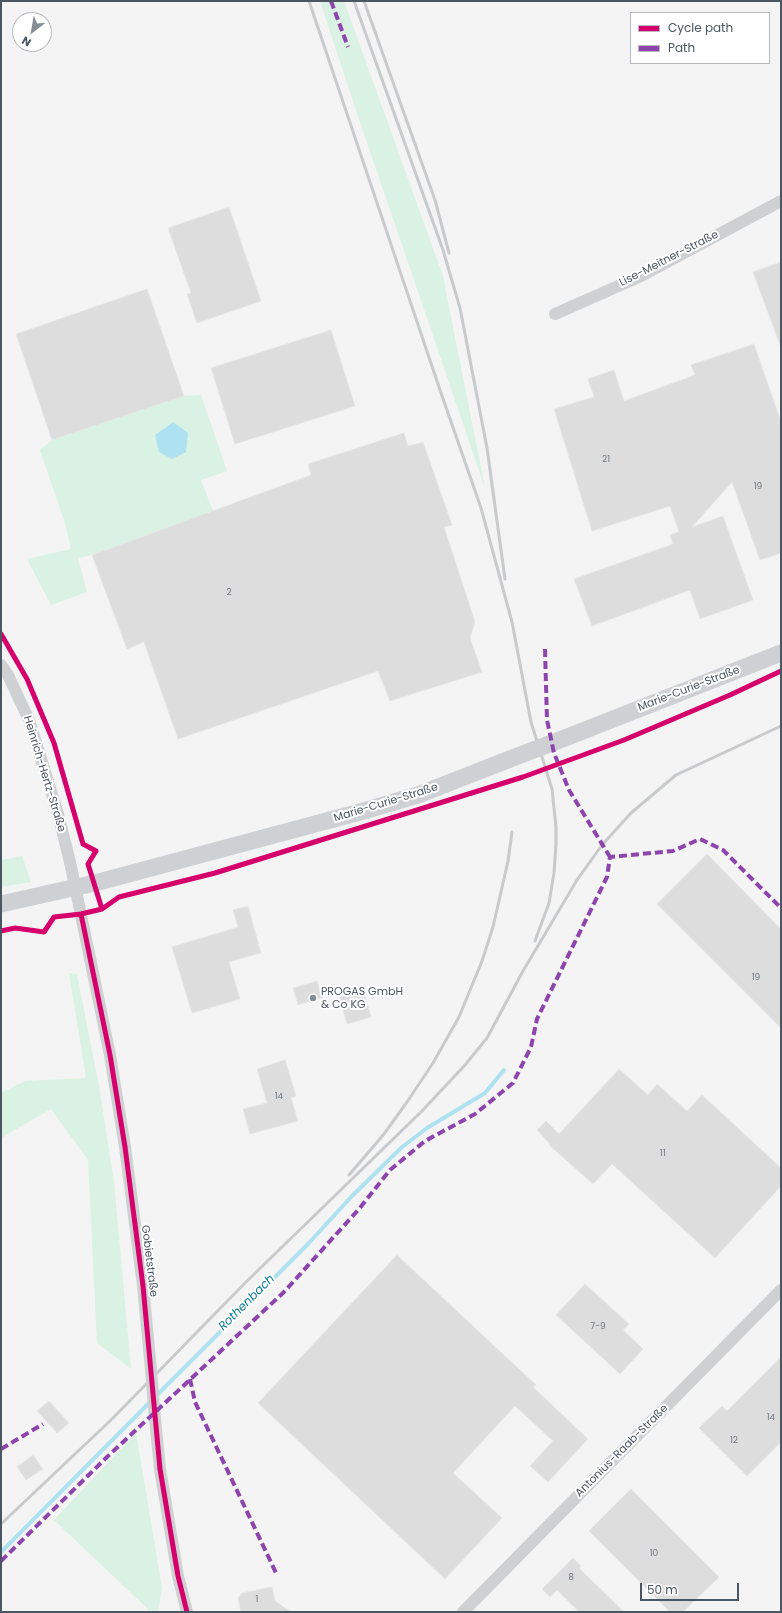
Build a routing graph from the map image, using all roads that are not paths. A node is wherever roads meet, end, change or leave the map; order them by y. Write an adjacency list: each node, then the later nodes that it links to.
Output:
1 (781, 201): 2 (street, Lise-Meitner-Straße)
2 (555, 314)
3 (781, 653): 5 (main road, Marie-Curie-Straße, bridge)
4 (1, 665): 5 (street, Heinrich-Hertz-Straße)
5 (75, 888): 6 (main road, Marie-Curie-Straße); 8 (street, Gobietstraße, bridge)
6 (1, 904)
7 (781, 1290): 9 (street, Antonius-Raab-Straße)
8 (187, 1612)
9 (463, 1612)

